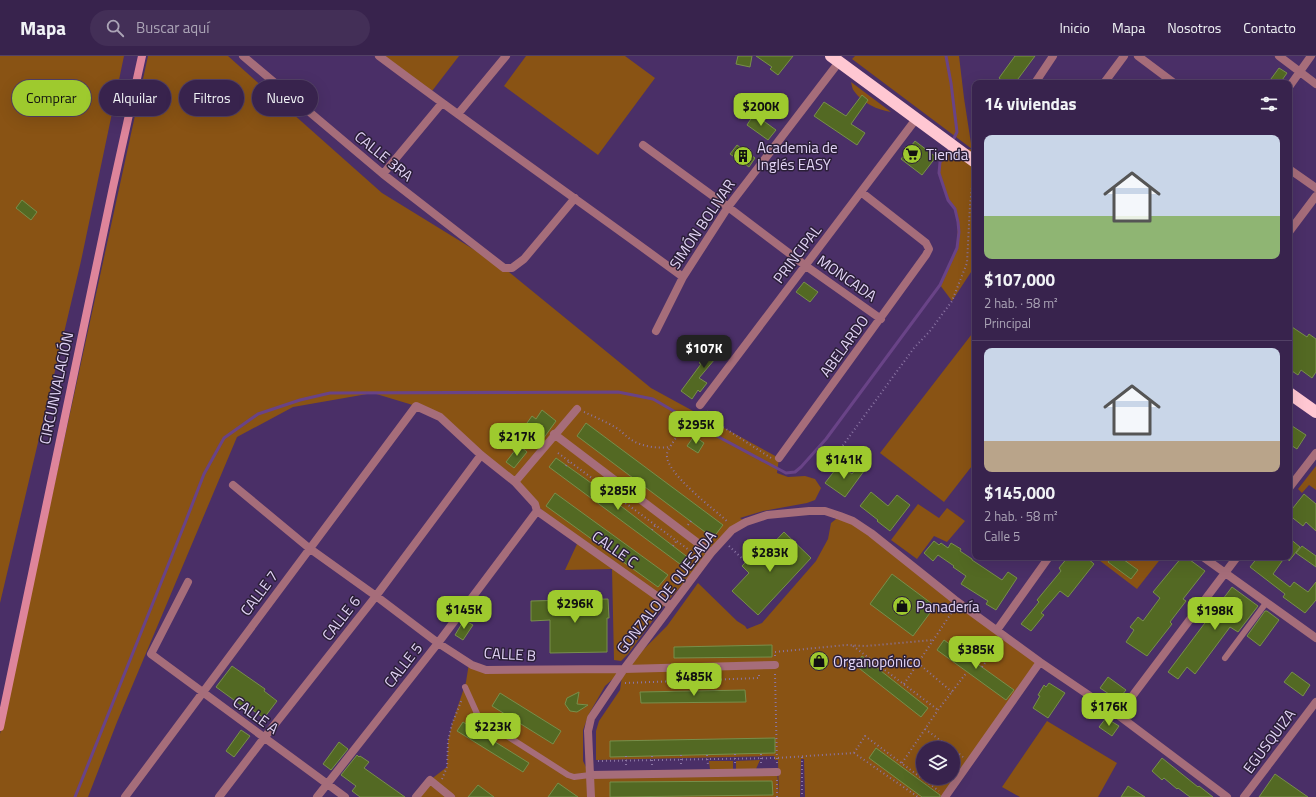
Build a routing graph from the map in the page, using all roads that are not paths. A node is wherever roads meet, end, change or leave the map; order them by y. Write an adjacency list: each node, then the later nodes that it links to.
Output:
1 (142, 56): 68 (street, CIRCUNVALACIÓN)
2 (243, 56): 23 (street, CALLE 3RA)
3 (379, 56): 17 (street)
4 (506, 56): 18 (street)
5 (1053, 56): 12 (street)
6 (1124, 56): 13 (street)
7 (1138, 56): 14 (street)
8 (1278, 56): 11 (street)
9 (1311, 56): 11 (street)
10 (838, 58): 19 (highway); 28 (street, SIMÓN BOLIVAR)
11 (1300, 73): 15 (street); 16 (street)
12 (1037, 80)
13 (1106, 80)
14 (1170, 80)
15 (1292, 83)
16 (1316, 84)
17 (442, 103): 18 (street); 23 (street)
18 (458, 114): 27 (street)
19 (916, 119): 21 (highway); 25 (street, PRINCIPAL)
20 (643, 145): 28 (street, MONCADA)
21 (972, 160)
22 (1292, 170): 24 (street)
23 (383, 174): 27 (street, CALLE 3RA)
24 (1316, 188)
25 (861, 192): 30 (street, PRINCIPAL); 32 (street, ABELARDO)
26 (1316, 196): 29 (street)
27 (575, 198): 31 (street)
28 (728, 207): 30 (street, MONCADA); 31 (street, SIMÓN BOLIVAR)
29 (1292, 228)
30 (806, 266): 32 (street, MONCADA); 35 (street, PRINCIPAL)
31 (683, 277): 33 (street, SIMÓN BOLIVAR)
32 (881, 319): 42 (street, ABELARDO)
33 (656, 331)
34 (1292, 395): 38 (highway)
35 (702, 403)
36 (416, 406): 41 (street, CALLE C); 47 (street, CALLE 7)
37 (576, 409): 39 (street)
38 (1316, 412)
39 (554, 434): 43 (street); 48 (street)
40 (1316, 453): 44 (street)
41 (482, 455): 43 (street, CALLE C); 54 (street, CALLE 6)
42 (779, 458)
43 (515, 482): 46 (street, CALLE C)
44 (1292, 484)
45 (233, 485): 47 (street, CALLE B)
46 (537, 511): 56 (street, CALLE C); 59 (street, CALLE 5)
47 (309, 548): 54 (street, CALLE B); 65 (street, CALLE 7)
48 (710, 553): 56 (street, GONZALO DE QUESADA); 57 (street, GONZALO DE QUESADA)
49 (1047, 560): 57 (street)
50 (1207, 560): 52 (street)
51 (1235, 560): 52 (street)
52 (1224, 573): 55 (street); 67 (street)
53 (188, 582): 65 (street, CALLE A)
54 (376, 596): 59 (street, CALLE B); 69 (street, CALLE 6)
55 (1266, 603): 58 (street); 60 (lane)
56 (672, 606): 63 (street, GONZALO DE QUESADA)
57 (997, 630): 61 (street, GONZALO DE QUESADA)
58 (1316, 638)
59 (438, 643): 63 (street, CALLE B); 72 (street, CALLE 5)
60 (1225, 658)
61 (1040, 662): 67 (street, GONZALO DE QUESADA); 73 (street)
62 (775, 665): 63 (street, CALLE B)
63 (624, 669): 71 (street, GONZALO DE QUESADA)
64 (465, 687): 71 (lane)
65 (202, 693): 69 (street, CALLE A); 74 (street, CALLE 7)
66 (1316, 702): 82 (street, EGUSQUIZA)
67 (1118, 715): 81 (street, GONZALO DE QUESADA)
68 (0, 727)
69 (264, 738): 72 (street, CALLE A); 75 (street, CALLE 6)
70 (777, 772): 71 (street)
71 (590, 775): 80 (street, GONZALO DE QUESADA)
72 (327, 784): 76 (street, CALLE 5); 77 (street, CALLE A)
73 (946, 796)
74 (125, 797)
75 (219, 797)
76 (317, 797)
77 (345, 797)
78 (416, 797): 79 (street)
79 (451, 797)
80 (591, 797)
81 (1227, 797)
82 (1244, 797)

